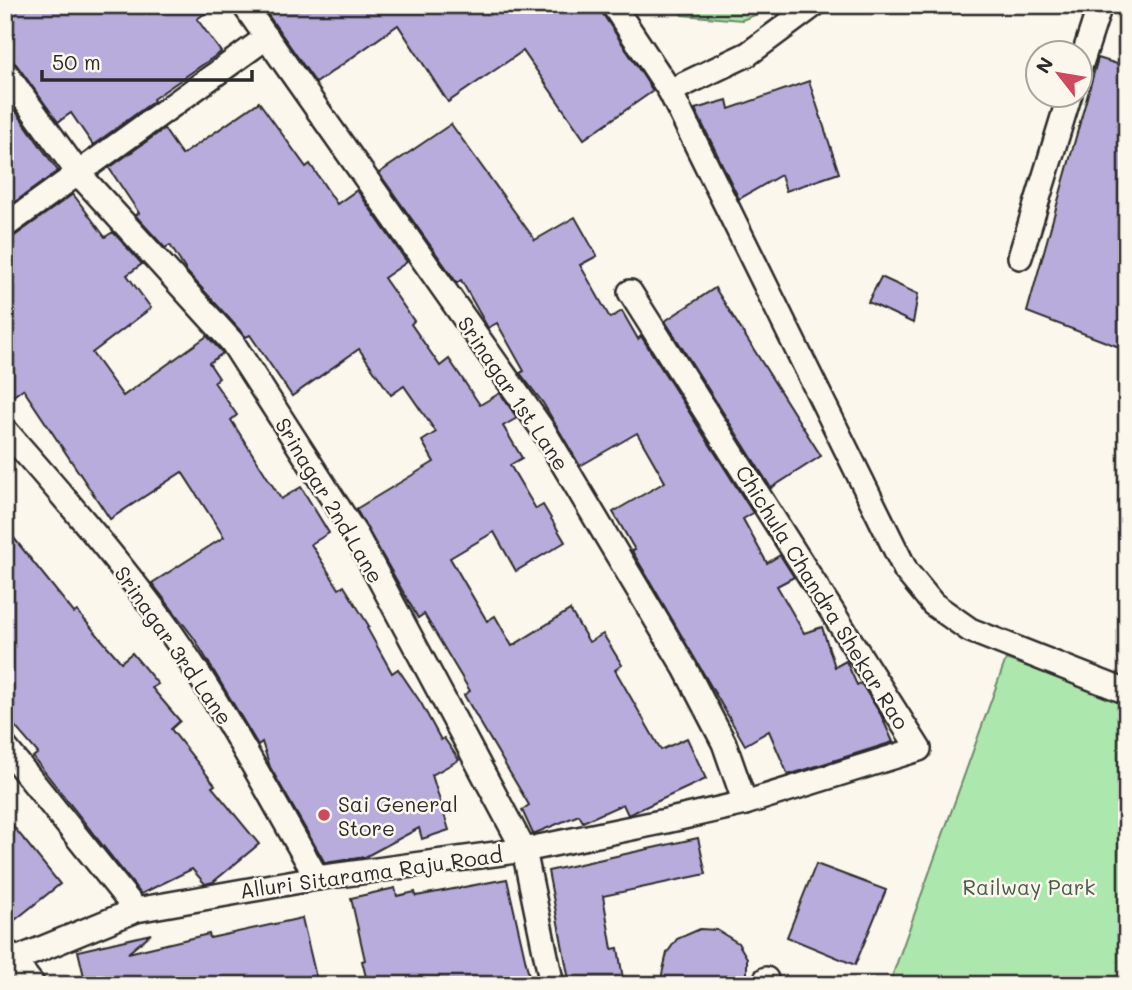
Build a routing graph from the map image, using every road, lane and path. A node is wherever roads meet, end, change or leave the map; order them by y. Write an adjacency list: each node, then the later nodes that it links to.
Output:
1 (244, 5): 5 (street, Srinagar 1st Lane)
2 (613, 5): 8 (street)
3 (814, 5): 8 (street)
4 (1100, 5): 6 (street)
5 (268, 37): 10 (street); 17 (street, Srinagar 1st Lane)
6 (1089, 38)
7 (5, 72): 10 (street, Srinagar 2nd Lane)
8 (670, 91): 15 (street)
9 (1066, 108): 12 (street)
10 (79, 174): 11 (street); 18 (street, Srinagar 2nd Lane)
11 (5, 226)
12 (1020, 257)
13 (630, 292): 17 (street, Chichula Chandra Shekar Rao)
14 (5, 430): 19 (street, Srinagar 3rd Lane)
15 (1127, 692)
16 (5, 747): 20 (street)
17 (746, 803): 18 (street, Alluri Sitarama Raju Road)
18 (524, 850): 19 (street, Alluri Sitarama Raju Road); 23 (street, Srinagar 2nd Lane)
19 (317, 878): 20 (street, Alluri Sitarama Raju Road)
20 (136, 910): 21 (street, Alluri Sitarama Raju Road)
21 (8, 959): 22 (street)
22 (33, 985)
23 (552, 985)

